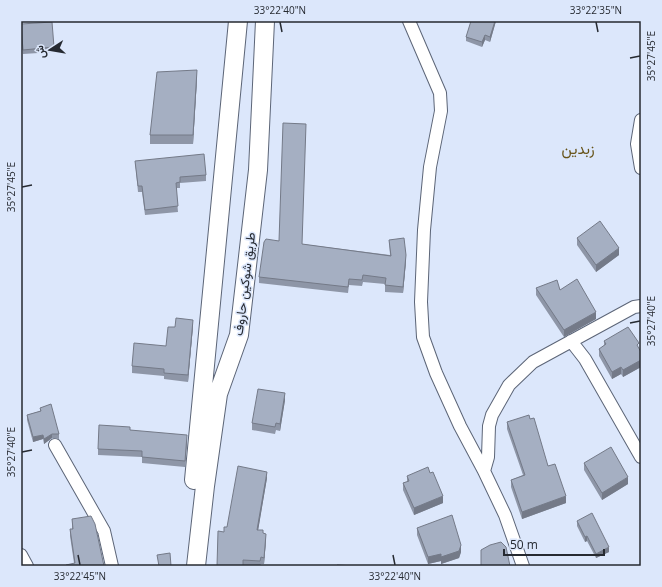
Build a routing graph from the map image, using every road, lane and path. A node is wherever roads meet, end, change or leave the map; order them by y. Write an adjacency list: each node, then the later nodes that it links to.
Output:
1 (238, 21): 14 (main road, طريق شوكين حاروف)
2 (265, 21): 14 (main road, طريق شوكين حاروف)
3 (409, 21): 10 (street)
4 (641, 120): 5 (street)
5 (641, 168)
6 (641, 306): 7 (street)
7 (571, 341): 9 (street); 10 (street)
8 (55, 445): 13 (street)
9 (641, 457)
10 (484, 471): 15 (street)
11 (21, 555): 12 (street)
12 (27, 566)
13 (112, 566)
14 (196, 566)
15 (523, 566)

